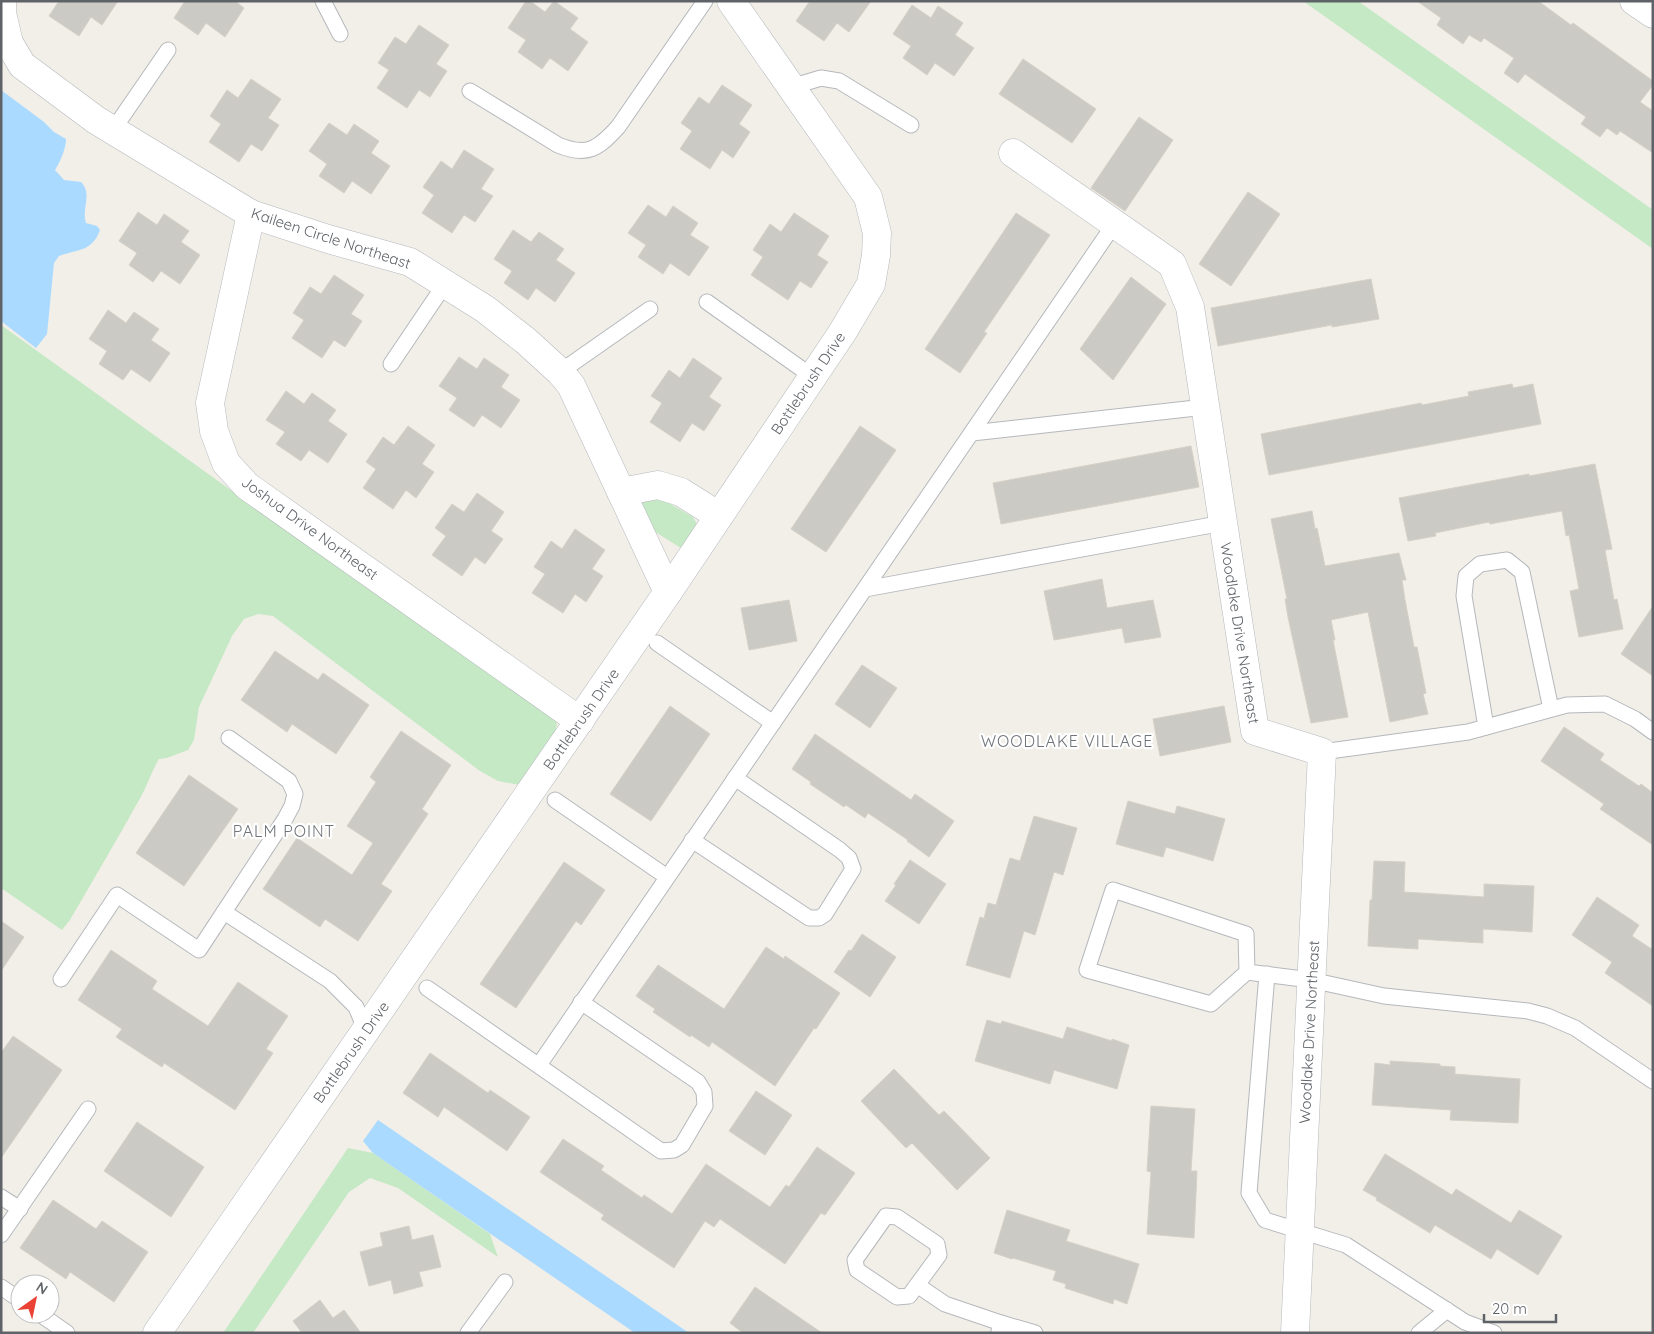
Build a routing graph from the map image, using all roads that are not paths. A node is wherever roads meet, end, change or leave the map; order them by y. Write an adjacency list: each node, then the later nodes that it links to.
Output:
1 (323, 1): 7 (lane)
2 (705, 1): 10 (lane)
3 (730, 1): 9 (street)
4 (1634, 1): 6 (street)
5 (2, 9): 12 (street, Kaileen Circle Northeast)
6 (1653, 14)
7 (340, 34)
8 (168, 50): 12 (lane)
9 (790, 87): 11 (lane); 21 (street, Bottlebrush Drive)
10 (470, 91)
11 (911, 125)
12 (112, 130): 14 (street, Kaileen Circle Northeast)
13 (1013, 153): 15 (street, Woodlake Drive Northeast)
14 (251, 214): 16 (street, Kaileen Circle Northeast); 31 (street, Joshua Drive Northeast)
15 (1115, 224): 22 (street, Woodlake Drive Northeast); 23 (lane)
16 (445, 284): 19 (lane); 20 (street, Kaileen Circle Northeast)
17 (707, 302): 21 (lane)
18 (650, 309): 20 (lane)
19 (391, 364)
20 (560, 372): 24 (street, Kaileen Circle Northeast)
21 (813, 377): 25 (street, Bottlebrush Drive)
22 (1206, 407): 23 (lane); 26 (street, Woodlake Drive Northeast)
23 (972, 433): 27 (lane)
24 (621, 492): 25 (street); 28 (street, Kaileen Circle Northeast)
25 (719, 516): 28 (street, Bottlebrush Drive)
26 (1223, 523): 27 (lane); 36 (street, Woodlake Drive Northeast)
27 (864, 590): 32 (lane)
28 (668, 592): 31 (street, Bottlebrush Drive)
29 (657, 643): 32 (lane)
30 (1551, 709): 33 (lane); 33 (lane); 34 (lane)
31 (580, 721): 48 (street, Bottlebrush Drive)
32 (773, 723): 37 (lane)
33 (1486, 727): 36 (lane)
34 (1653, 732)
35 (229, 738): 41 (lane)
36 (1322, 752): 45 (street, Woodlake Drive Northeast)
37 (735, 778): 39 (lane); 39 (lane)
38 (555, 800): 40 (lane)
39 (692, 840): 40 (lane)
40 (667, 877): 47 (lane)
41 (224, 912): 44 (lane); 48 (lane)
42 (1247, 972): 42 (lane); 43 (lane)
43 (1267, 974): 45 (lane); 54 (lane)
44 (61, 979)
45 (1311, 980): 50 (lane); 54 (street, Woodlake Drive Northeast)
46 (427, 988): 49 (lane)
47 (581, 1002): 49 (lane); 49 (lane)
48 (366, 1030): 62 (street, Bottlebrush Drive)
49 (539, 1066)
50 (1653, 1081)
51 (88, 1109): 53 (lane)
52 (1, 1196): 53 (lane)
53 (20, 1209): 55 (lane)
54 (1300, 1230): 58 (lane); 65 (street, Woodlake Drive Northeast)
55 (1, 1235)
56 (506, 1282): 63 (lane)
57 (918, 1285): 57 (lane); 60 (lane)
58 (1447, 1310): 66 (lane); 67 (lane)
59 (54, 1324): 61 (lane)
60 (1000, 1328): 64 (lane)
61 (67, 1333)
62 (157, 1333)
63 (468, 1333)
64 (1035, 1333)
65 (1295, 1333)
66 (1419, 1333)
67 (1494, 1333)

